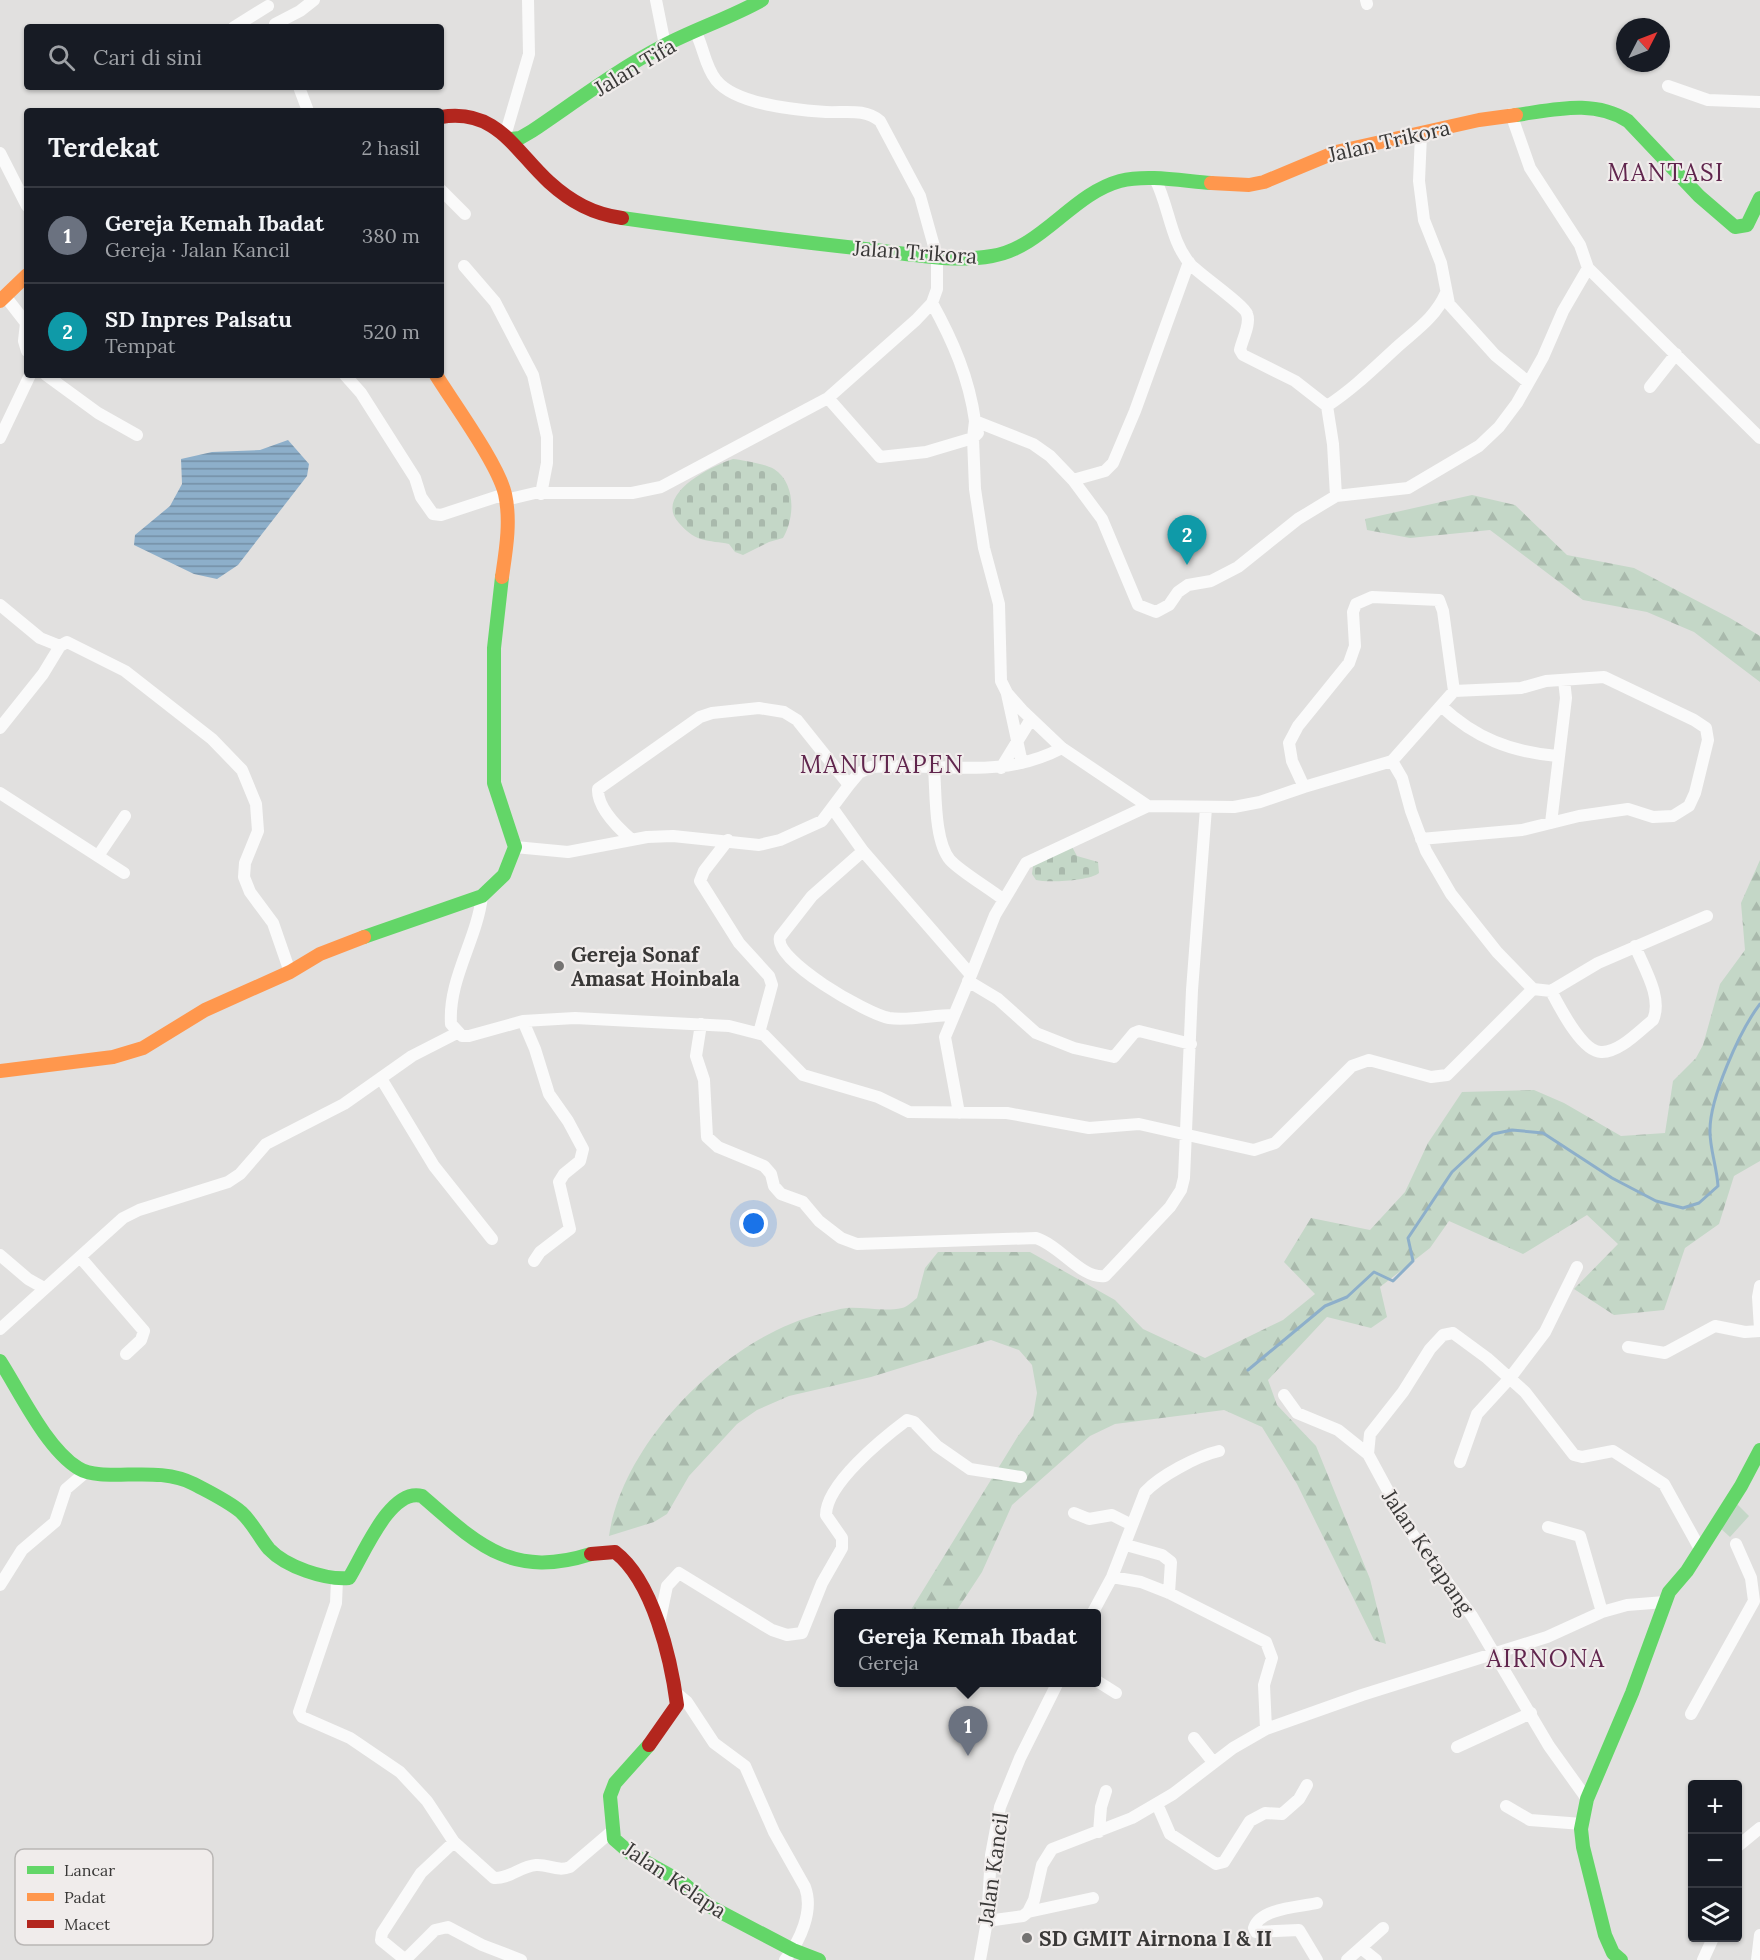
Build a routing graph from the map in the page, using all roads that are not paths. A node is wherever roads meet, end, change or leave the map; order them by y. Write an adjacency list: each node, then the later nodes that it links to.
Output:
1 (314, 0): 8 (street)
2 (528, 0): 18 (street)
3 (656, 0): 10 (street)
4 (762, 0): 9 (street, Jalan Tifa)
5 (267, 3): 6 (street); 7 (street)
6 (238, 24)
7 (275, 24)
8 (277, 24)
9 (696, 33): 10 (street, Jalan Tifa); 25 (street)
10 (664, 45): 18 (street, Jalan Tifa)
11 (1668, 86): 13 (street)
12 (300, 90): 14 (street)
13 (1760, 102)
14 (307, 108)
15 (1511, 114): 17 (street, Jalan Trikora); 22 (street, Jalan Trikora); 28 (street)
16 (444, 116): 18 (street, Jalan Trikora)
17 (1421, 135): 20 (street, Jalan Trikora); 30 (street)
18 (508, 137): 25 (street, Jalan Trikora)
19 (0, 153): 23 (street)
20 (1155, 179): 25 (street, Jalan Trikora); 26 (street)
21 (444, 193): 24 (street)
22 (1760, 198)
23 (24, 200)
24 (465, 214)
25 (937, 257): 32 (street)
26 (1189, 262): 42 (street); 48 (street)
27 (464, 266): 49 (street)
28 (1588, 268): 34 (street); 39 (street)
29 (24, 278): 31 (street)
30 (1446, 293): 39 (street); 42 (street)
31 (3, 298): 33 (street)
32 (932, 303): 41 (street); 43 (street)
33 (24, 321)
34 (1676, 354): 40 (street); 47 (street)
35 (28, 378): 44 (street)
36 (50, 378): 45 (street)
37 (348, 378): 51 (street)
38 (438, 378): 51 (street)
39 (1528, 382): 50 (street)
40 (1650, 387)
41 (828, 398): 46 (street); 49 (street)
42 (1327, 406): 50 (street)
43 (980, 423): 46 (street); 48 (street)
44 (2, 429)
45 (137, 435)
46 (973, 438): 56 (street)
47 (1760, 438)
48 (1073, 480): 50 (street)
49 (541, 494): 51 (street)
50 (1336, 496)
51 (505, 497): 79 (street)
52 (0, 605): 53 (street)
53 (60, 646): 58 (street); 87 (street)
54 (1564, 680): 55 (street); 63 (street); 75 (street)
55 (1454, 691): 57 (street); 69 (street)
56 (1007, 693): 59 (street); 61 (street)
57 (1441, 706): 63 (street); 64 (street)
58 (4, 714): 60 (street)
59 (1031, 719): 61 (street); 62 (street)
60 (0, 728)
61 (1017, 741): 65 (street); 67 (street)
62 (1062, 748): 65 (street); 71 (street)
63 (1557, 756): 75 (street)
64 (1392, 761): 69 (street); 76 (street)
65 (1022, 763): 67 (street)
66 (934, 768): 67 (street); 68 (street); 84 (street)
67 (1001, 768)
68 (849, 785): 73 (street); 77 (street)
69 (1304, 787): 72 (street)
70 (0, 793): 81 (street)
71 (1148, 806): 72 (street); 84 (street)
72 (1206, 808): 96 (street)
73 (833, 809): 78 (street); 80 (street)
74 (125, 816): 81 (street)
75 (1551, 823): 76 (street)
76 (1421, 839): 89 (street)
77 (632, 840): 78 (street); 79 (street)
78 (728, 840): 95 (street)
79 (515, 847): 83 (street)
80 (863, 851): 88 (street); 91 (street)
81 (98, 856): 82 (street)
82 (124, 873)
83 (482, 896): 87 (street); 94 (street)
84 (1004, 900): 88 (street)
85 (1707, 916): 86 (street)
86 (1635, 946): 90 (street); 90 (street)
87 (290, 972): 97 (street)
88 (970, 978): 91 (street); 96 (street)
89 (1533, 989): 90 (street); 100 (street)
90 (1551, 991)
91 (953, 1015): 99 (street)
92 (523, 1021): 93 (street); 94 (street); 104 (street)
93 (701, 1024): 95 (street); 100 (street)
94 (457, 1033): 98 (street)
95 (759, 1033): 99 (street)
96 (1191, 1044): 100 (street)
97 (0, 1071)
98 (382, 1080): 101 (street); 103 (street)
99 (959, 1113): 100 (street)
100 (1185, 1133)
101 (492, 1239)
102 (0, 1255): 107 (street)
103 (80, 1257): 107 (street); 111 (street)
104 (534, 1262)
105 (1577, 1268): 113 (street)
106 (1760, 1286): 109 (street)
107 (44, 1288): 108 (street)
108 (0, 1329)
109 (1760, 1330): 110 (street)
110 (1628, 1347)
111 (126, 1354)
112 (0, 1361): 119 (street)
113 (1510, 1378): 117 (street); 118 (street); 126 (street)
114 (1284, 1395): 117 (street)
115 (1219, 1450): 122 (street)
116 (1760, 1450): 126 (street)
117 (1368, 1454): 135 (street, Jalan Ketapang)
118 (1460, 1462)
119 (86, 1472): 128 (street); 129 (street)
120 (1021, 1477): 134 (street)
121 (1074, 1513): 122 (street)
122 (1132, 1525): 125 (street)
123 (1548, 1527): 133 (street)
124 (1736, 1544): 141 (street)
125 (1126, 1545): 127 (street); 130 (street)
126 (1700, 1549): 131 (street)
127 (1112, 1577): 130 (street); 132 (street)
128 (337, 1580): 134 (street); 155 (street)
129 (0, 1585)
130 (1169, 1593): 142 (street)
131 (1665, 1602): 133 (street); 148 (street)
132 (1095, 1609)
133 (1602, 1612): 135 (street)
134 (659, 1624): 138 (street)
135 (1497, 1654): 140 (street, Jalan Ketapang); 142 (street)
136 (1101, 1684): 139 (street)
137 (1056, 1687): 160 (street, Jalan Kancil)
138 (676, 1693): 153 (street, Jalan Kelapa); 165 (street)
139 (1116, 1693)
140 (1530, 1713): 144 (street); 148 (street, Jalan Ketapang)
141 (1691, 1714)
142 (1266, 1729): 145 (street)
143 (1194, 1738): 145 (street)
144 (1457, 1747)
145 (1214, 1762): 149 (street)
146 (1307, 1785): 149 (street)
147 (1106, 1791): 154 (street)
148 (1587, 1799): 151 (street)
149 (1157, 1804): 154 (street)
150 (1506, 1806): 151 (street)
151 (1582, 1824): 172 (street)
152 (1760, 1828): 156 (street)
153 (611, 1832): 155 (street); 165 (street, Jalan Kelapa)
154 (1098, 1832): 159 (street)
155 (454, 1842): 166 (street)
156 (1742, 1842)
157 (1093, 1898): 159 (street)
158 (1317, 1903): 169 (street)
159 (1028, 1912): 160 (street)
160 (987, 1921): 168 (street, Jalan Kancil)
161 (1383, 1928): 164 (street)
162 (1760, 1935): 174 (street)
163 (1711, 1942): 173 (street)
164 (1361, 1948): 170 (street); 171 (street)
165 (789, 1955): 167 (street, Jalan Kelapa)
166 (520, 1960)
167 (819, 1960)
168 (980, 1960)
169 (1317, 1960)
170 (1347, 1960)
171 (1376, 1960)
172 (1621, 1960)
173 (1703, 1960)
174 (1757, 1960)

